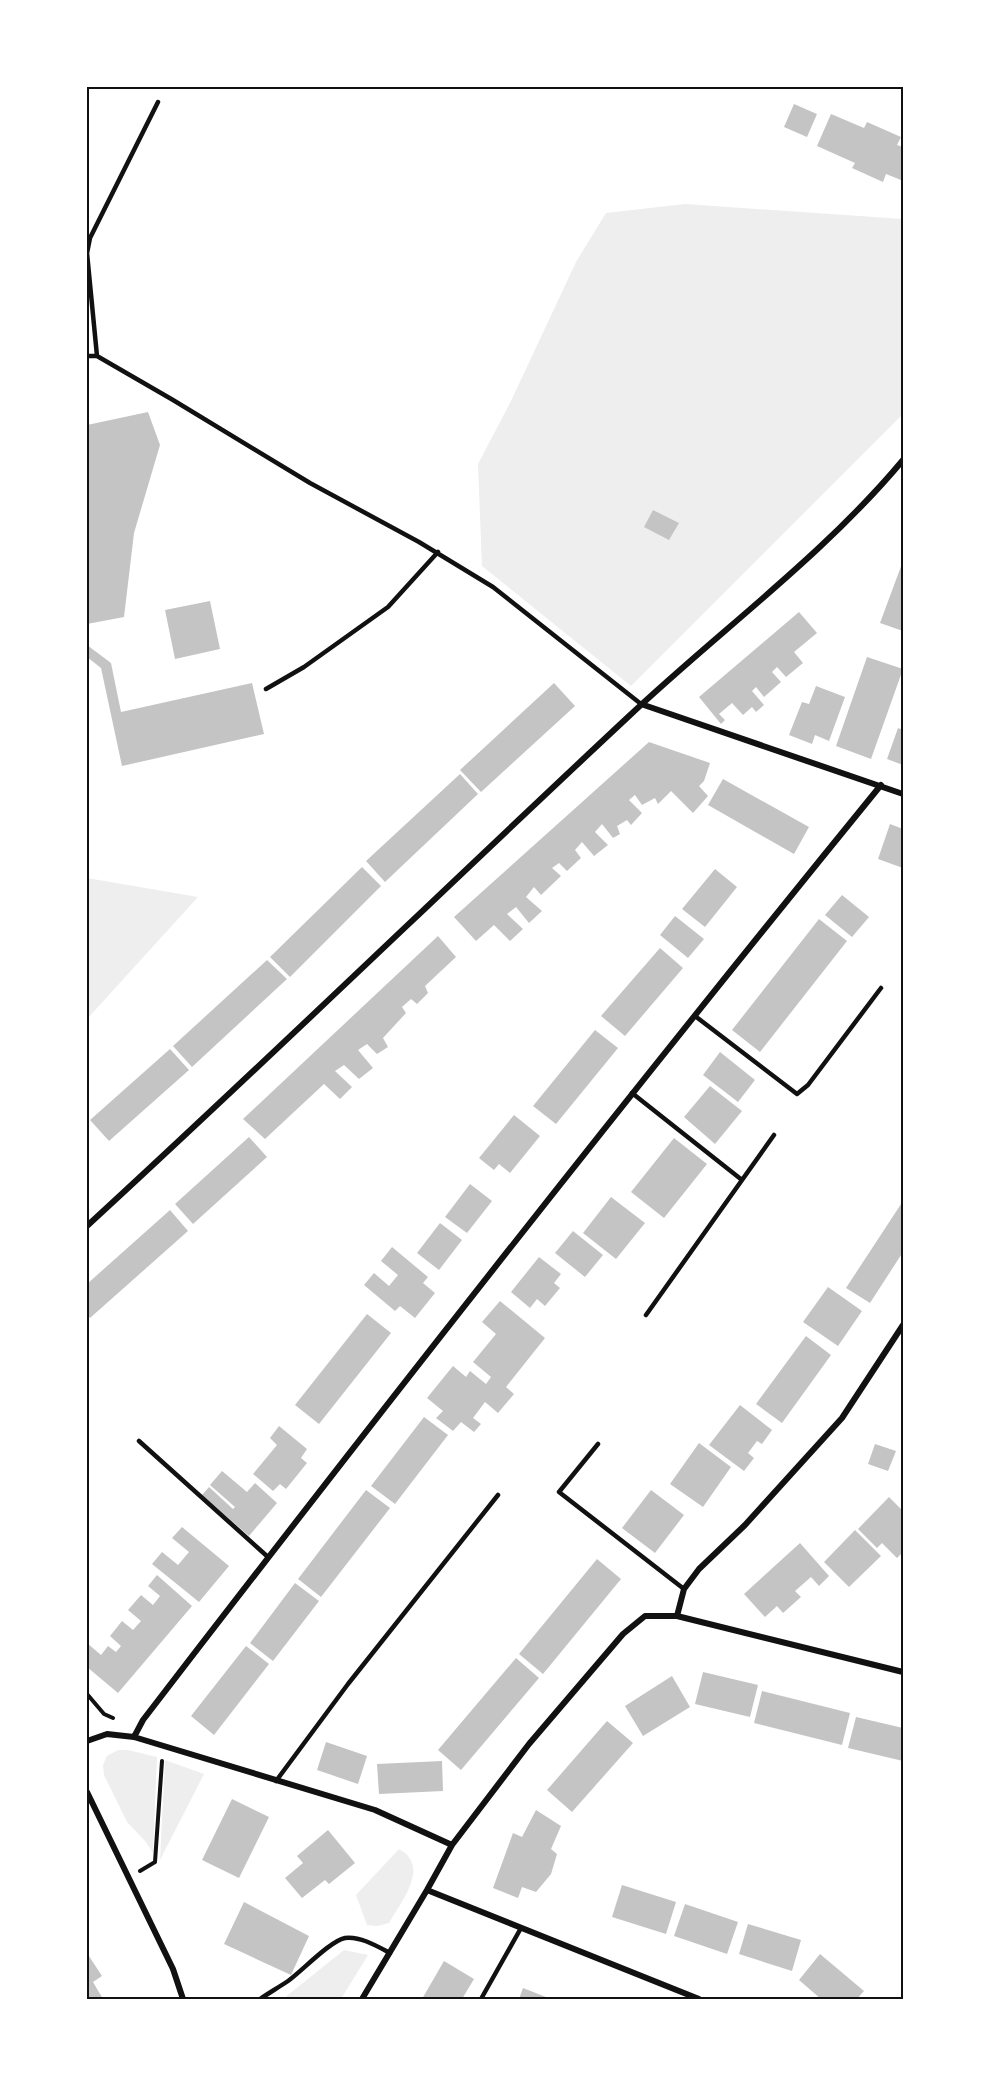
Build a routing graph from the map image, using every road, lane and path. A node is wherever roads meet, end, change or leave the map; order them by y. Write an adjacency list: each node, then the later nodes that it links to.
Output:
1 (158, 102): 3 (lane)
2 (87, 356): 3 (lane)
3 (98, 356): 5 (lane)
4 (903, 460): 7 (street)
5 (438, 552): 6 (lane); 7 (lane)
6 (266, 689)
7 (641, 704): 8 (street); 15 (street)
8 (882, 785): 9 (street); 11 (street)
9 (903, 794)
10 (881, 988): 11 (lane)
11 (694, 1016): 12 (street)
12 (632, 1093): 14 (lane); 21 (street)
13 (774, 1135): 14 (lane)
14 (742, 1180): 16 (lane)
15 (87, 1226)
16 (646, 1315)
17 (903, 1325): 22 (street)
18 (139, 1441): 21 (lane)
19 (598, 1444): 22 (lane)
20 (498, 1495): 30 (lane)
21 (268, 1557): 26 (street)
22 (684, 1589): 23 (street)
23 (677, 1616): 24 (street); 32 (street)
24 (903, 1672)
25 (87, 1694): 26 (path)
26 (139, 1728): 27 (street)
27 (134, 1737): 28 (street); 29 (street)
28 (87, 1741)
29 (163, 1745): 30 (street); 33 (path)
30 (276, 1780): 32 (street)
31 (87, 1792): 33 (street)
32 (452, 1845): 34 (street)
33 (128, 1878): 37 (street)
34 (427, 1890): 35 (street); 36 (street)
35 (521, 1928): 40 (lane); 41 (street)
36 (390, 1953): 38 (lane); 39 (street)
37 (183, 1999)
38 (260, 1999)
39 (362, 1999)
40 (481, 1999)
41 (699, 1999)

